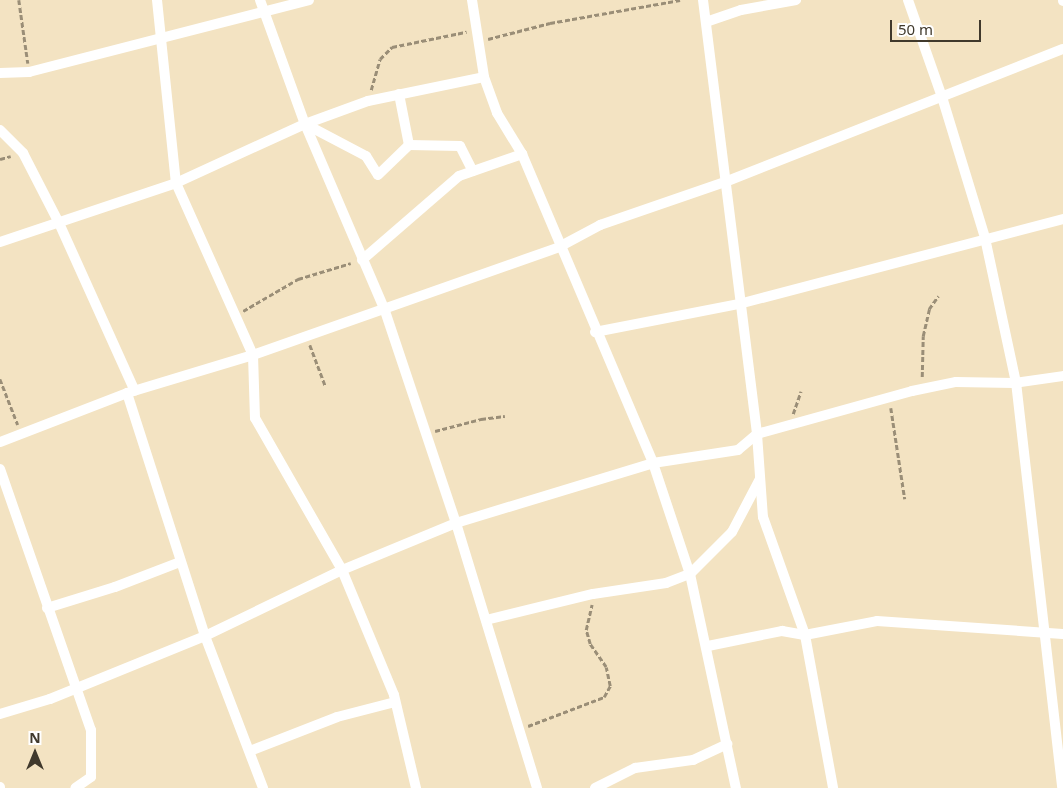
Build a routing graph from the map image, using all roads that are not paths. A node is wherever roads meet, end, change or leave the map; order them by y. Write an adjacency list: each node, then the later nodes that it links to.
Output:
1 (157, 0): 10 (street)
2 (260, 0): 8 (street)
3 (310, 0): 8 (street)
4 (472, 0): 13 (street)
5 (704, 0): 9 (street)
6 (796, 0): 9 (street)
7 (908, 0): 15 (street)
8 (264, 12): 10 (street); 16 (street)
9 (706, 22): 22 (street)
10 (160, 39): 12 (street); 21 (street)
11 (1063, 49): 15 (street)
12 (0, 73)
13 (484, 77): 14 (street); 19 (street)
14 (399, 94): 16 (street); 18 (street)
15 (942, 98): 22 (street); 25 (street)
16 (305, 124): 18 (street); 21 (street); 28 (street)
17 (0, 130): 24 (street)
18 (409, 145): 20 (street)
19 (522, 154): 20 (street); 27 (street)
20 (472, 171): 28 (street)
21 (176, 182): 24 (street); 32 (street)
22 (725, 182): 27 (street); 29 (street)
23 (1063, 220): 25 (street)
24 (59, 223): 26 (street); 35 (street)
25 (985, 238): 29 (street); 34 (street)
26 (0, 242)
27 (559, 247): 30 (street); 31 (street)
28 (362, 260): 30 (street)
29 (739, 304): 31 (street); 36 (street)
30 (384, 308): 32 (street); 41 (street)
31 (596, 332): 38 (street)
32 (253, 355): 35 (street); 43 (street)
33 (1063, 376): 34 (street)
34 (1014, 383): 36 (street); 47 (street)
35 (131, 392): 37 (street); 42 (street)
36 (757, 434): 38 (street); 40 (street)
37 (0, 442)
38 (652, 463): 41 (street); 44 (street)
39 (0, 469): 45 (street)
40 (760, 479): 44 (street); 49 (street)
41 (456, 523): 43 (street); 46 (street)
42 (180, 562): 45 (street); 50 (street)
43 (342, 570): 50 (street); 53 (street)
44 (690, 574): 46 (street); 51 (street)
45 (47, 608): 52 (street)
46 (486, 620): 61 (street)
47 (1042, 634): 48 (street); 49 (street); 65 (street)
48 (1063, 634)
49 (805, 635): 51 (street); 64 (street)
50 (205, 636): 52 (street); 56 (street)
51 (708, 646): 55 (street)
52 (76, 688): 54 (street); 57 (street)
53 (395, 702): 56 (street); 60 (street)
54 (0, 714)
55 (727, 744): 62 (street); 63 (street)
56 (250, 751): 59 (street)
57 (92, 783): 58 (street)
58 (75, 788)
59 (263, 788)
60 (416, 788)
61 (537, 788)
62 (594, 788)
63 (736, 788)
64 (833, 788)
65 (1062, 788)

